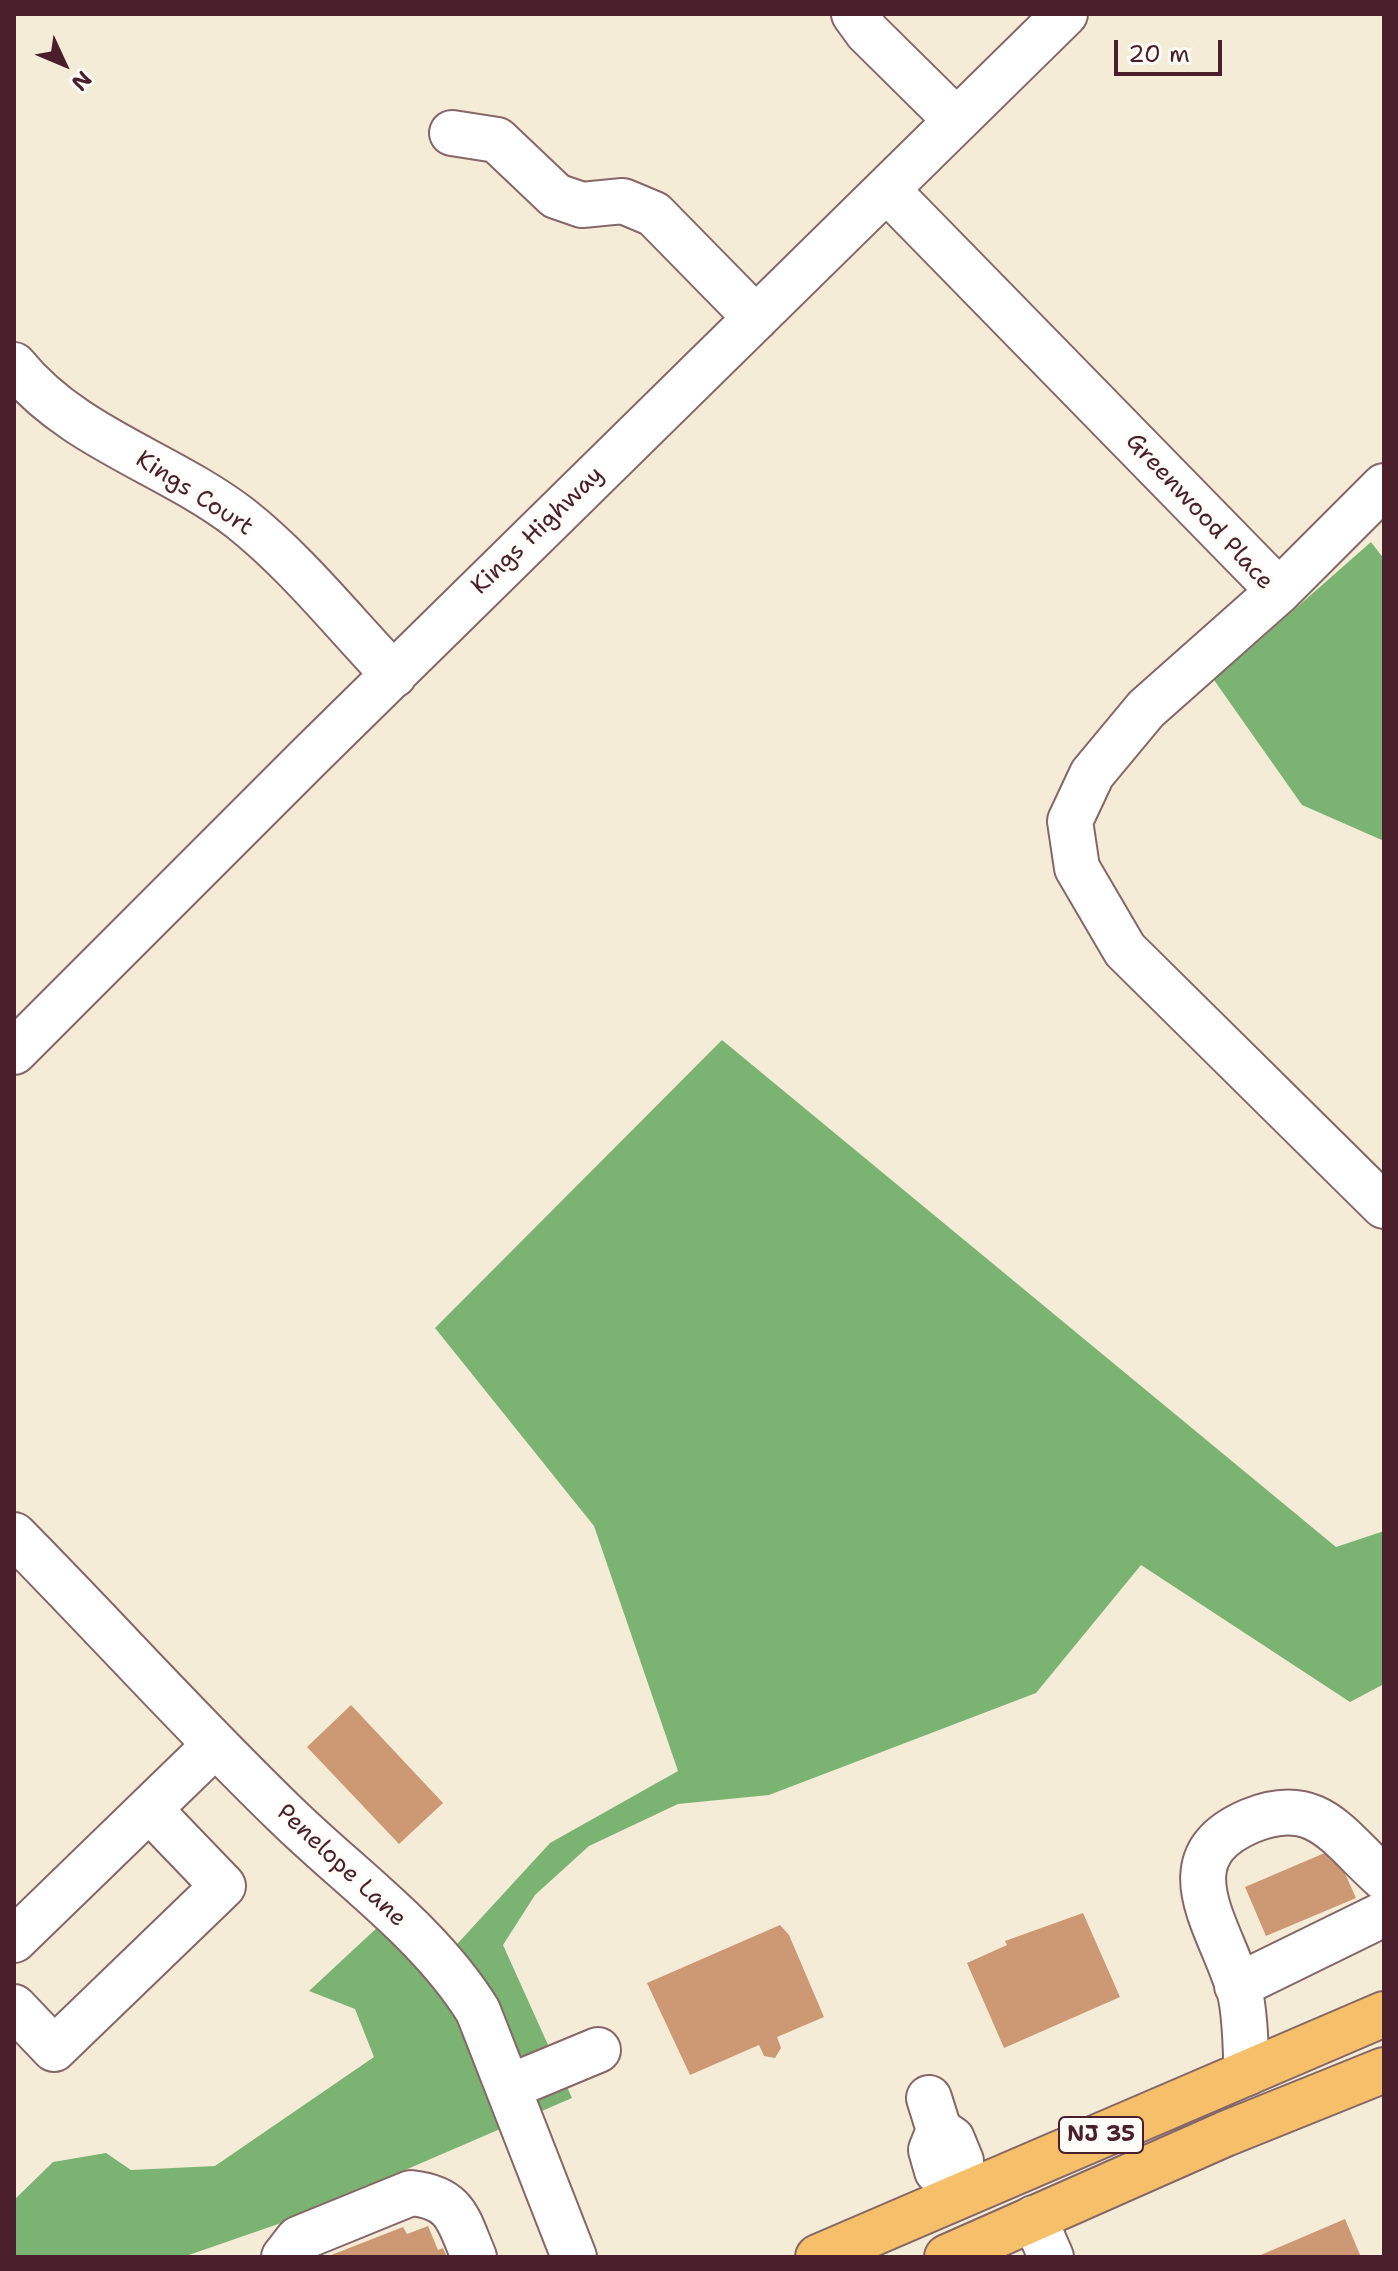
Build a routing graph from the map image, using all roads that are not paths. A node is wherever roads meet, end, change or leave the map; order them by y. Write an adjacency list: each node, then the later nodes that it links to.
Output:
1 (854, 14): 3 (street)
2 (1065, 14): 3 (street, Kings Highway)
3 (955, 119): 5 (street, Kings Highway)
4 (452, 133): 6 (street)
5 (888, 191): 6 (street, Kings Highway); 9 (street, Greenwood Place)
6 (756, 318): 10 (street, Kings Highway)
7 (14, 365): 10 (street, Kings Court)
8 (1384, 486): 9 (street)
9 (1279, 591): 12 (street, Greenwood Place)
10 (394, 675): 11 (street, Kings Highway)
11 (14, 1052)
12 (1384, 1206)
13 (14, 1535): 14 (street, Penelope Lane)
14 (214, 1746): 15 (street); 25 (street, Penelope Lane)
15 (149, 1809): 18 (street); 20 (street)
16 (1384, 1878): 19 (street)
17 (1384, 1914): 19 (street)
18 (14, 1940)
19 (1237, 1986): 24 (street)
20 (14, 2007)
21 (1384, 2014): 24 (highway, NJ 35)
22 (598, 2050): 25 (street)
23 (1384, 2070): 28 (highway, NJ 35)
24 (1247, 2073): 27 (highway, NJ 35)
25 (509, 2087): 31 (street, Penelope Lane)
26 (934, 2114): 27 (street)
27 (955, 2184): 32 (highway, NJ 35)
28 (1042, 2238): 33 (highway, NJ 35)
29 (284, 2257): 30 (street)
30 (474, 2257)
31 (574, 2257)
32 (818, 2257)
33 (947, 2257)

